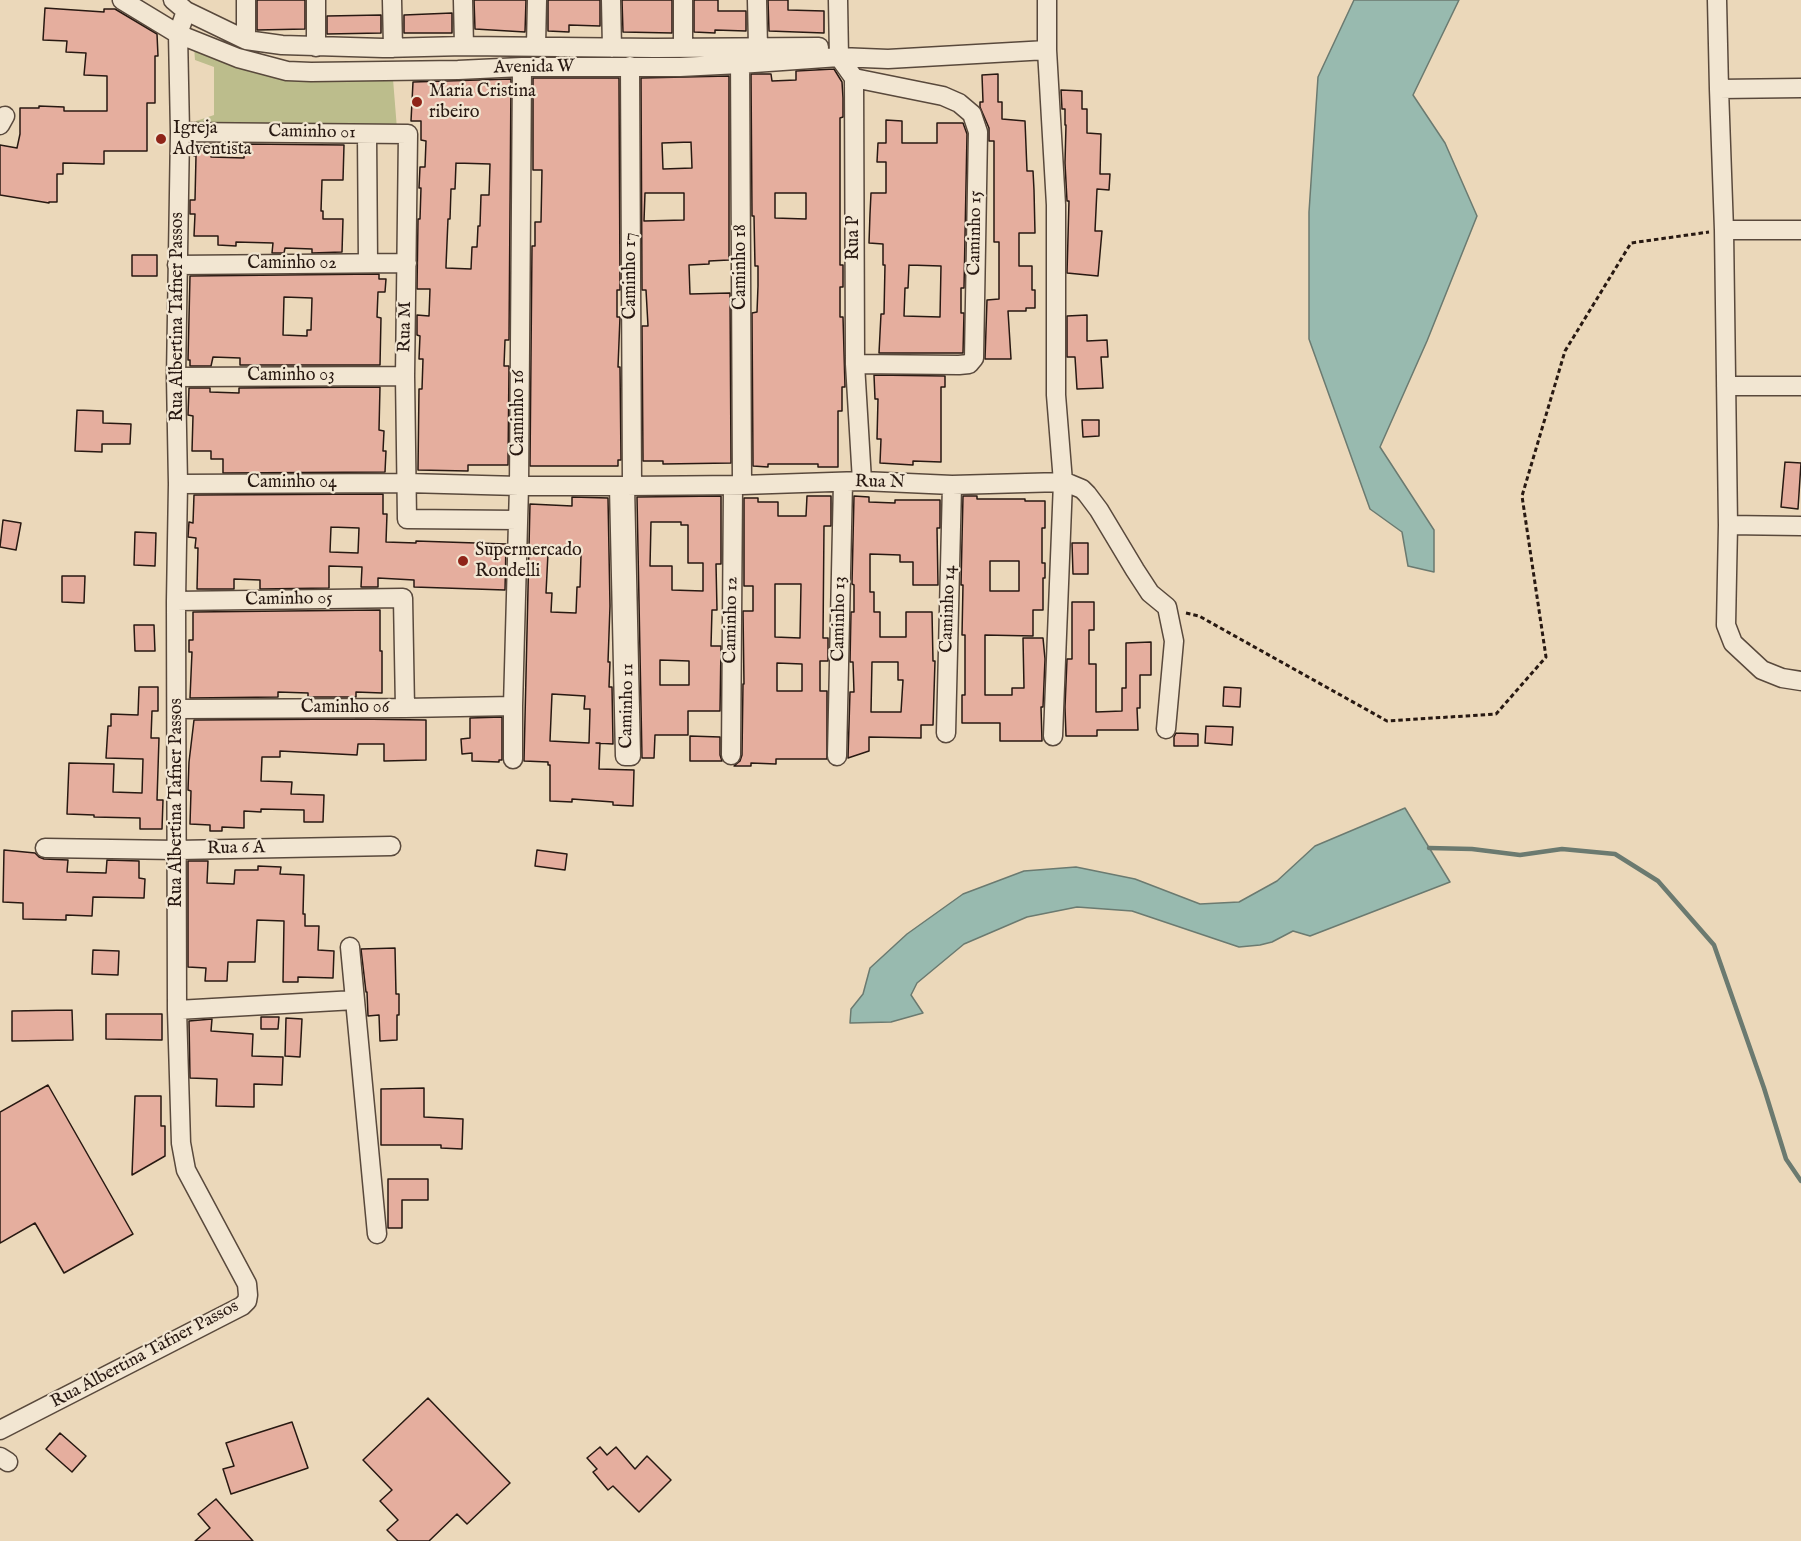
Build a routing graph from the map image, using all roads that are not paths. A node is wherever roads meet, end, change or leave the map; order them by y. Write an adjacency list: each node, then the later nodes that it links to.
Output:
1 (122, 0): 14 (street, Avenida W)
2 (246, 0): 15 (street)
3 (316, 0): 18 (street)
4 (392, 0): 19 (street)
5 (463, 0): 16 (street)
6 (537, 0): 17 (street)
7 (612, 0): 20 (street)
8 (683, 0): 21 (street)
9 (757, 0): 24 (street)
10 (838, 0): 23 (street)
11 (1047, 0): 22 (street)
12 (1717, 0): 29 (street)
13 (179, 5): 14 (street, Rua Albertina Tafner Passos); 15 (street, Avenida W)
14 (178, 34): 26 (street, Avenida W); 30 (street, Rua Albertina Tafner Passos)
15 (246, 39): 18 (street, Avenida W)
16 (464, 46): 17 (street, Avenida W); 19 (street, Avenida W)
17 (536, 46): 20 (street, Avenida W)
18 (316, 47): 19 (street, Avenida W)
19 (393, 48)
20 (612, 48): 21 (street, Avenida W)
21 (683, 48): 24 (street, Avenida W)
22 (1047, 50): 23 (street, Avenida W); 45 (street)
23 (839, 51): 24 (street, Avenida W); 27 (street)
24 (746, 53): 25 (street, Avenida W); 48 (street, Caminho 18)
25 (630, 66): 26 (street, Avenida W); 51 (street, Caminho 17)
26 (522, 67): 50 (street, Caminho 16)
27 (854, 78): 38 (street, Rua P); 38 (street, Caminho 15)
28 (1801, 88): 29 (street)
29 (1719, 89): 33 (street)
30 (180, 132): 31 (street, Caminho 01); 37 (street, Rua Albertina Tafner Passos)
31 (367, 134): 32 (street, Caminho 01); 35 (street)
32 (408, 134): 36 (street, Rua M)
33 (1724, 230): 34 (street); 41 (street)
34 (1801, 230)
35 (368, 263): 36 (street, Caminho 02); 37 (street, Caminho 02)
36 (407, 263): 39 (street, Rua M)
37 (177, 265): 40 (street, Rua Albertina Tafner Passos)
38 (855, 364): 44 (street, Rua P)
39 (405, 376): 40 (street, Caminho 03); 46 (street, Rua M)
40 (176, 377): 47 (street, Rua Albertina Tafner Passos)
41 (1726, 386): 42 (street); 53 (street)
42 (1801, 386)
43 (843, 482): 44 (street, Rua N); 48 (street, Rua N); 64 (street, Caminho 13)
44 (862, 482): 49 (street, Rua N)
45 (1063, 482): 49 (street, Rua N); 60 (street); 62 (street)
46 (407, 483): 47 (street, Caminho 04); 50 (street, Rua N); 52 (street, Rua M)
47 (178, 484): 55 (street, Rua Albertina Tafner Passos)
48 (737, 485): 51 (street, Rua N); 63 (street, Caminho 12)
49 (952, 485): 61 (street, Caminho 14)
50 (519, 486): 51 (street, Rua N); 52 (street, Caminho 16)
51 (628, 486): 51 (street, Caminho 11)
52 (518, 520): 57 (street, Caminho 16)
53 (1728, 525): 54 (street); 56 (street)
54 (1801, 526)
55 (176, 601): 58 (street, Caminho 05); 59 (street, Rua Albertina Tafner Passos)
56 (1801, 681)
57 (513, 706): 58 (street, Caminho 06); 65 (street, Caminho 16)
58 (405, 708): 59 (street, Caminho 06)
59 (177, 709): 68 (street, Rua Albertina Tafner Passos)
60 (1166, 729)
61 (946, 733)
62 (1053, 736)
63 (730, 755)
64 (837, 756)
65 (513, 759)
66 (391, 846): 68 (street, Rua 6 A)
67 (45, 848): 68 (street, Rua 6 A)
68 (177, 850): 71 (street, Rua Albertina Tafner Passos)
69 (350, 947): 70 (street)
70 (355, 1000): 71 (street); 72 (street)
71 (177, 1010): 73 (street, Rua Albertina Tafner Passos)
72 (377, 1234)
73 (0, 1430)

